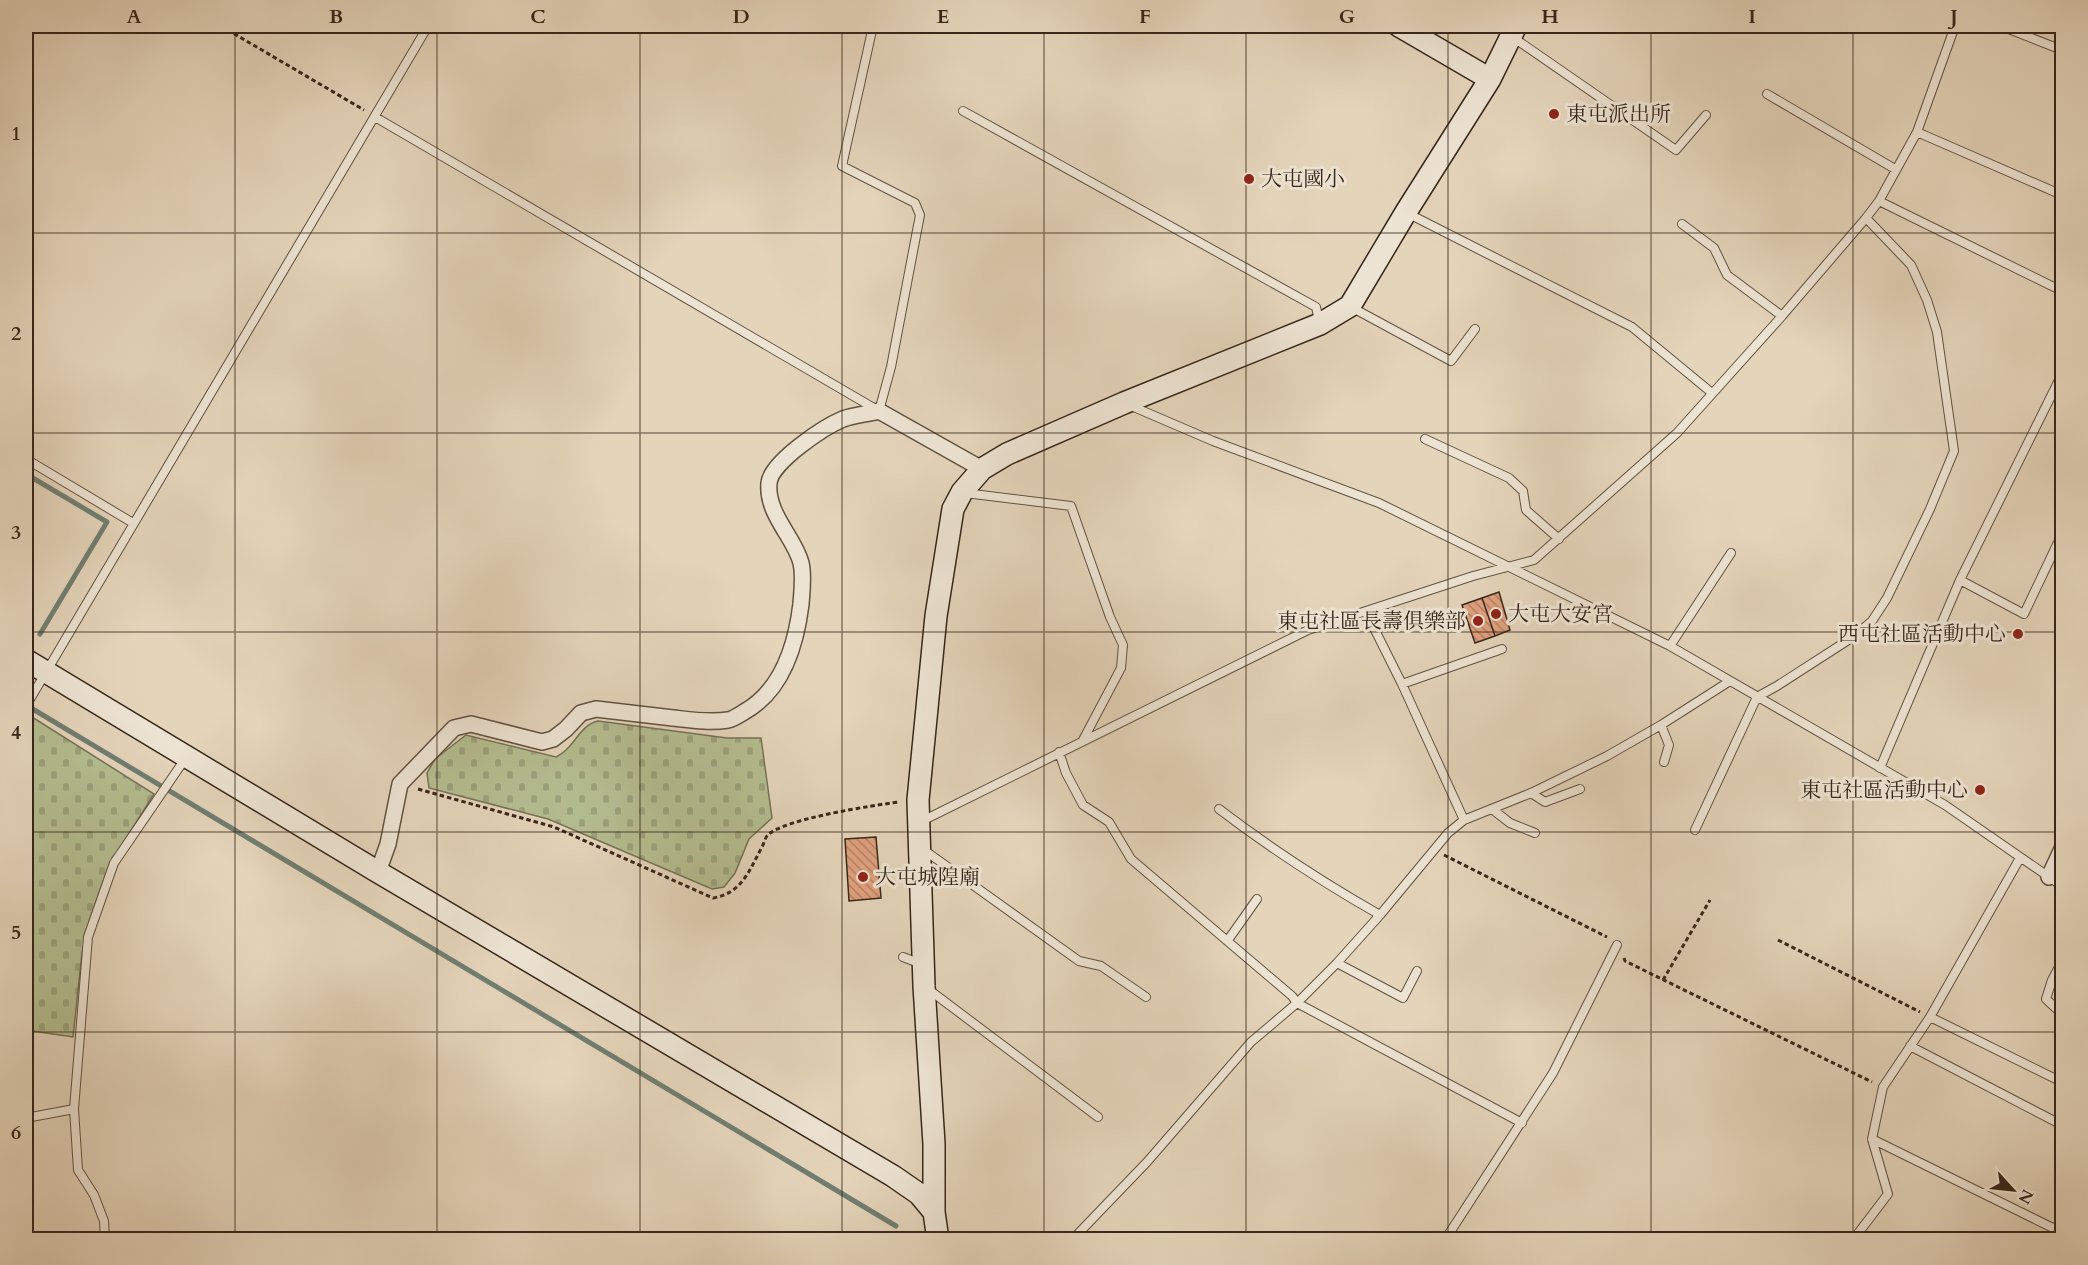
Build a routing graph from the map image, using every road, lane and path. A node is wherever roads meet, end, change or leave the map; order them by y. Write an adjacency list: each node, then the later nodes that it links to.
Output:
1 (221, 26): 13 (path)
2 (428, 26): 13 (lane)
3 (873, 26): 29 (lane)
4 (1399, 26): 9 (street)
5 (1955, 26): 14 (lane)
6 (2001, 26): 8 (lane)
7 (1513, 30): 9 (street); 12 (lane)
8 (2062, 50)
9 (1490, 79): 18 (street)
10 (1767, 94): 15 (lane)
11 (963, 111): 24 (lane)
12 (1706, 115)
13 (375, 117): 29 (lane); 34 (lane)
14 (1917, 132): 15 (lane); 16 (lane)
15 (1895, 169): 17 (lane)
16 (2062, 195)
17 (1879, 201): 19 (lane); 21 (lane)
18 (1406, 212): 22 (street); 27 (lane)
19 (1866, 218): 23 (lane); 47 (lane)
20 (1682, 224): 23 (lane)
21 (2062, 291)
22 (1350, 306): 24 (street); 25 (lane)
23 (1782, 316): 27 (lane)
24 (1320, 324): 28 (street)
25 (1475, 329)
26 (2062, 374): 39 (lane)
27 (1712, 393): 36 (lane)
28 (1124, 403): 32 (street); 38 (lane)
29 (879, 411): 32 (street); 55 (street)
30 (1425, 439): 36 (lane)
31 (26, 459): 34 (lane)
32 (982, 469): 33 (street)
33 (962, 492): 50 (lane); 58 (street)
34 (133, 523): 44 (lane)
35 (2062, 534): 39 (lane)
36 (1559, 539): 38 (lane)
37 (1731, 553): 41 (lane)
38 (1513, 567): 40 (lane); 41 (lane)
39 (1960, 580): 54 (lane)
40 (1366, 612): 46 (lane); 50 (lane)
41 (1670, 646): 45 (lane)
42 (1502, 650): 46 (lane)
43 (26, 660): 44 (street)
44 (42, 678): 48 (lane); 53 (street)
45 (1730, 681): 47 (lane); 49 (lane)
46 (1402, 684): 61 (lane)
47 (1756, 697): 54 (lane); 63 (lane)
48 (26, 706)
49 (1661, 725): 52 (lane); 57 (lane)
50 (1082, 741): 51 (lane)
51 (1059, 752): 62 (lane); 75 (lane)
52 (1664, 762)
53 (181, 765): 69 (street); 91 (lane)
54 (1880, 768): 68 (lane)
55 (400, 784): 58 (path); 69 (street)
56 (1580, 789): 57 (lane)
57 (1531, 793): 60 (lane)
58 (918, 800): 62 (street)
59 (1220, 809): 74 (lane)
60 (1492, 809): 61 (lane); 64 (lane)
61 (1464, 820): 67 (lane)
62 (919, 823): 65 (street)
63 (1695, 830)
64 (1535, 833)
65 (920, 848): 82 (street); 84 (lane)
66 (2062, 849): 70 (street)
67 (1434, 850): 74 (lane); 77 (path)
68 (2020, 858): 70 (lane); 87 (lane)
69 (378, 872): 97 (street)
70 (2049, 877): 71 (lane)
71 (2062, 886)
72 (1257, 899): 75 (lane)
73 (1710, 900): 83 (path)
74 (1380, 915): 80 (lane)
75 (1228, 940): 85 (lane)
76 (1778, 940): 87 (path)
77 (1617, 945): 83 (path); 94 (lane)
78 (903, 957): 82 (lane)
79 (2062, 961): 86 (lane)
80 (1337, 963): 81 (lane); 85 (lane)
81 (1417, 971)
82 (925, 976): 92 (lane); 97 (street)
83 (1664, 980): 90 (path)
84 (1146, 997)
85 (1297, 1003): 94 (lane); 101 (lane)
86 (2062, 1014)
87 (1930, 1017): 88 (lane); 89 (lane)
88 (1910, 1046): 90 (lane); 95 (lane)
89 (2062, 1082)
90 (1883, 1087): 96 (lane)
91 (74, 1108): 93 (lane); 99 (lane)
92 (1098, 1117)
93 (26, 1118)
94 (1522, 1123): 102 (lane)
95 (2062, 1125)
96 (1872, 1138): 98 (lane); 103 (lane)
97 (934, 1212): 100 (street)
98 (2062, 1226)
99 (105, 1239)
100 (938, 1239)
101 (1072, 1239)
102 (1445, 1239)
103 (1853, 1239)

